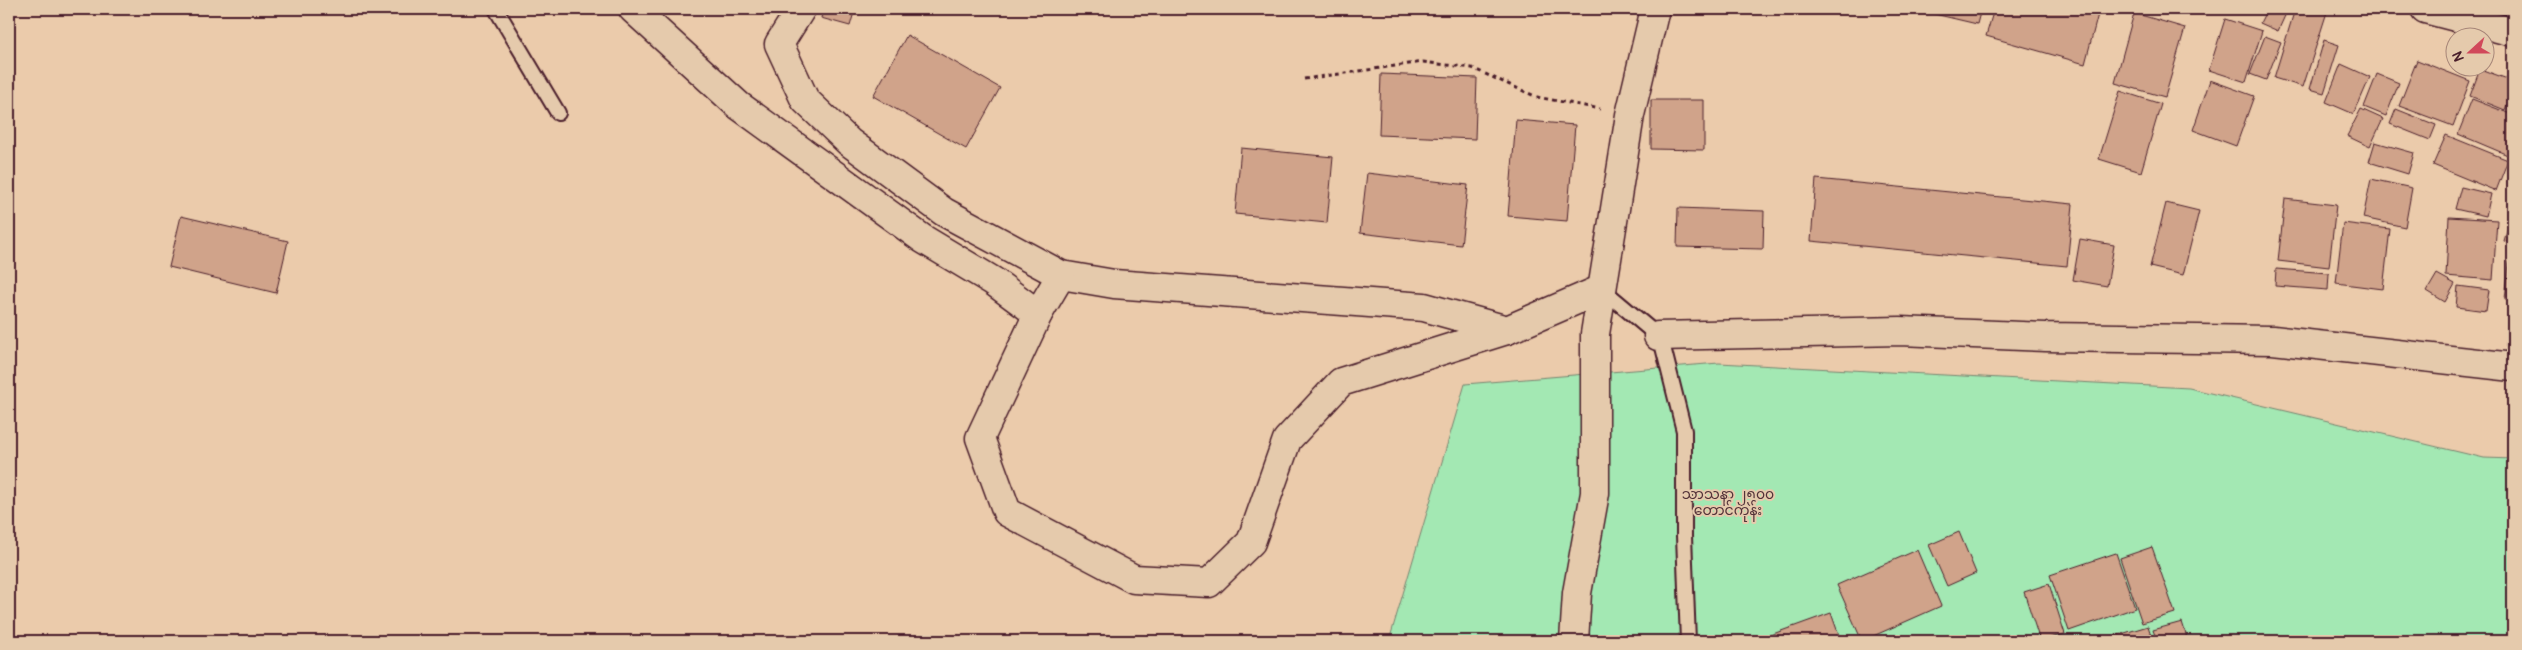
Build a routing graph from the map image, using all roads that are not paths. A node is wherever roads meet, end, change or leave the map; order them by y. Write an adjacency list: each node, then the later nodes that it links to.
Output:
1 (496, 9): 7 (lane)
2 (633, 9): 10 (street)
3 (801, 9): 8 (street)
4 (1655, 9): 9 (street)
5 (2425, 9): 6 (street)
6 (2513, 32)
7 (558, 113)
8 (1061, 275): 10 (street); 11 (street)
9 (1602, 289): 11 (street); 12 (lane); 14 (street)
10 (1038, 314): 11 (street)
11 (1507, 330)
12 (1658, 336): 13 (street); 15 (lane)
13 (2513, 367)
14 (1574, 641)
15 (1688, 641)

